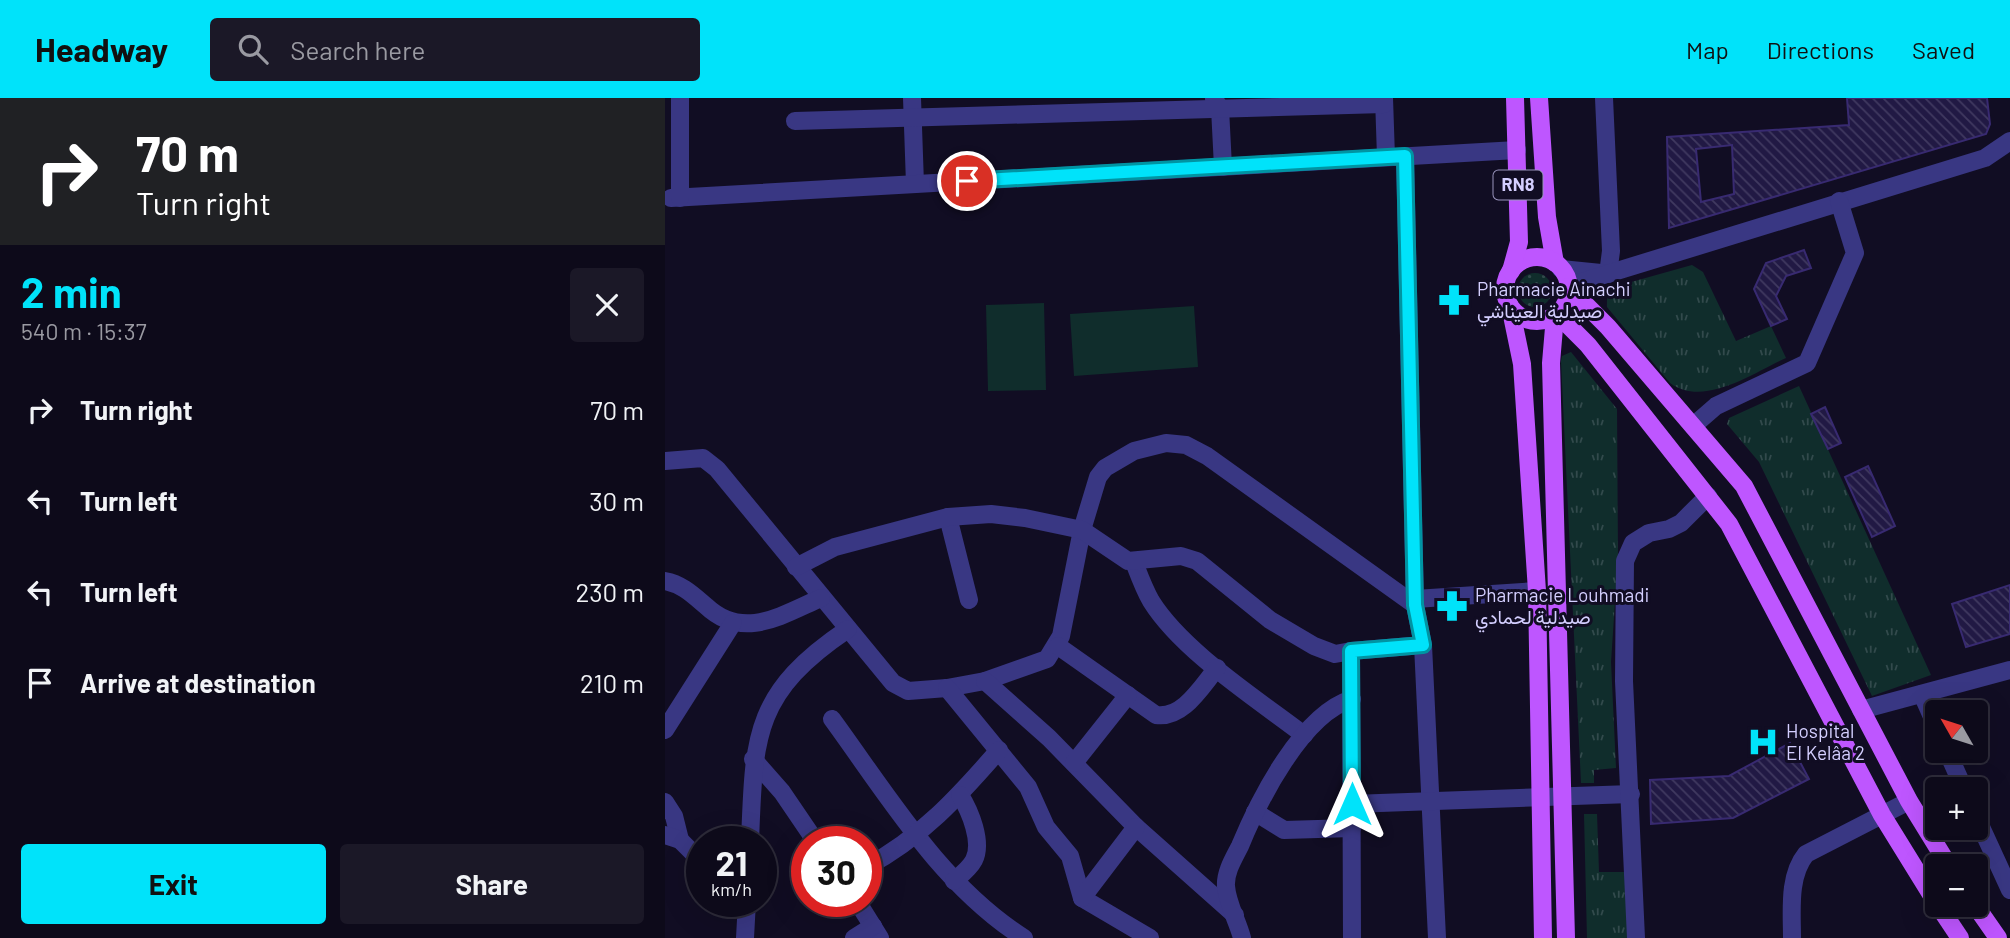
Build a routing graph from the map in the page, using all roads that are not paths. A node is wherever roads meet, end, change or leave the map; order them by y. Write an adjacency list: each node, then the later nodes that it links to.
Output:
1 (680, 98): 19 (street)
2 (912, 98): 11 (street)
3 (1125, 98): 10 (street)
4 (1515, 98): 14 (main road, RN8)
5 (1539, 98): 22 (main road, RN8)
6 (1604, 98): 25 (street)
7 (1221, 101): 9 (street); 10 (street); 17 (street)
8 (1384, 101): 9 (street); 16 (street)
9 (1290, 102)
10 (1104, 112): 11 (street)
11 (913, 117): 12 (street); 18 (street)
12 (795, 121)
13 (2010, 141): 20 (street)
14 (1517, 150): 15 (street); 21 (main road, RN8)
15 (1405, 156): 16 (street); 46 (street)
16 (1386, 157): 17 (street)
17 (1223, 167): 18 (street)
18 (915, 184): 19 (street)
19 (670, 198)
20 (1839, 201): 25 (street); 35 (street)
21 (1519, 216): 22 (main road); 24 (main road, RN8)
22 (1547, 217): 23 (main road, RN8)
23 (1558, 266): 24 (main road); 25 (street); 26 (main road, RN8)
24 (1511, 271): 27 (main road, RN8)
25 (1608, 274): 26 (street)
26 (1568, 287): 28 (main road); 29 (main road)
27 (1510, 306): 28 (main road); 32 (main road, RN8)
28 (1556, 315): 30 (main road); 31 (main road)
29 (1608, 327): 30 (main road); 33 (main road)
30 (1588, 345): 34 (main road)
31 (1551, 363): 32 (main road); 70 (main road)
32 (1522, 364): 43 (main road, RN8)
33 (1668, 399): 34 (main road); 35 (main road)
34 (1646, 416): 37 (main road)
35 (1692, 426): 60 (main road)
36 (665, 461): 41 (street)
37 (1708, 496): 67 (street); 76 (main road)
38 (948, 517): 39 (street); 41 (street); 45 (street)
39 (1082, 530): 40 (street); 46 (street); 50 (street)
40 (1134, 562): 51 (street); 52 (street)
41 (796, 566): 44 (street)
42 (665, 581): 47 (street)
43 (1537, 591): 46 (street); 69 (main road, RN8)
44 (821, 598): 47 (street); 48 (street)
45 (969, 600)
46 (1415, 602): 49 (street)
47 (733, 623): 62 (street)
48 (848, 629): 55 (street); 65 (street)
49 (1423, 645): 51 (street); 71 (street)
50 (1058, 646): 54 (street); 57 (street)
51 (1351, 651): 58 (street)
52 (1217, 668): 57 (street); 63 (street)
53 (2010, 670): 56 (street)
54 (985, 681): 55 (street); 66 (street)
55 (947, 688): 64 (street)
56 (1922, 694): 59 (street); 60 (street)
57 (1128, 695): 66 (street)
58 (1352, 699): 63 (street); 74 (street)
59 (1925, 701)
60 (1861, 710): 72 (main road)
61 (832, 719): 81 (street)
62 (665, 730)
63 (1304, 735): 75 (street)
64 (999, 750): 68 (street); 91 (street)
65 (754, 759): 77 (street); 78 (street)
66 (1074, 763): 79 (street)
67 (1632, 794): 70 (street); 107 (street)
68 (960, 795): 81 (street); 88 (street)
69 (1539, 797): 70 (street); 71 (street); 84 (main road, RN8)
70 (1564, 797): 83 (main road)
71 (1429, 801): 74 (street); 104 (street)
72 (1909, 801): 76 (street); 86 (main road)
73 (665, 802): 82 (street)
74 (1352, 804): 80 (street)
75 (1255, 812): 80 (street); 92 (street)
76 (1882, 815): 89 (main road); 108 (street)
77 (751, 826)
78 (805, 826)
79 (1136, 827): 91 (street); 92 (street)
80 (1352, 828): 103 (street)
81 (917, 834): 87 (street); 88 (street)
82 (673, 837)
83 (1566, 837): 84 (main road); 106 (main road)
84 (1541, 840): 105 (main road, RN8)
85 (1987, 840): 90 (street)
86 (1942, 854)
87 (882, 859)
88 (954, 881): 98 (street)
89 (1925, 885)
90 (2010, 890)
91 (1082, 898): 101 (street)
92 (1235, 915): 102 (street)
93 (746, 917): 99 (street)
94 (867, 917): 97 (street)
95 (1946, 917): 109 (main road)
96 (1983, 917): 110 (main road)
97 (876, 932): 100 (street)
98 (1015, 936)
99 (745, 938)
100 (854, 938)
101 (1150, 938)
102 (1242, 938)
103 (1352, 938)
104 (1437, 938)
105 (1543, 938)
106 (1566, 938)
107 (1636, 938)
108 (1792, 938)
109 (1960, 938)
110 (1998, 938)

